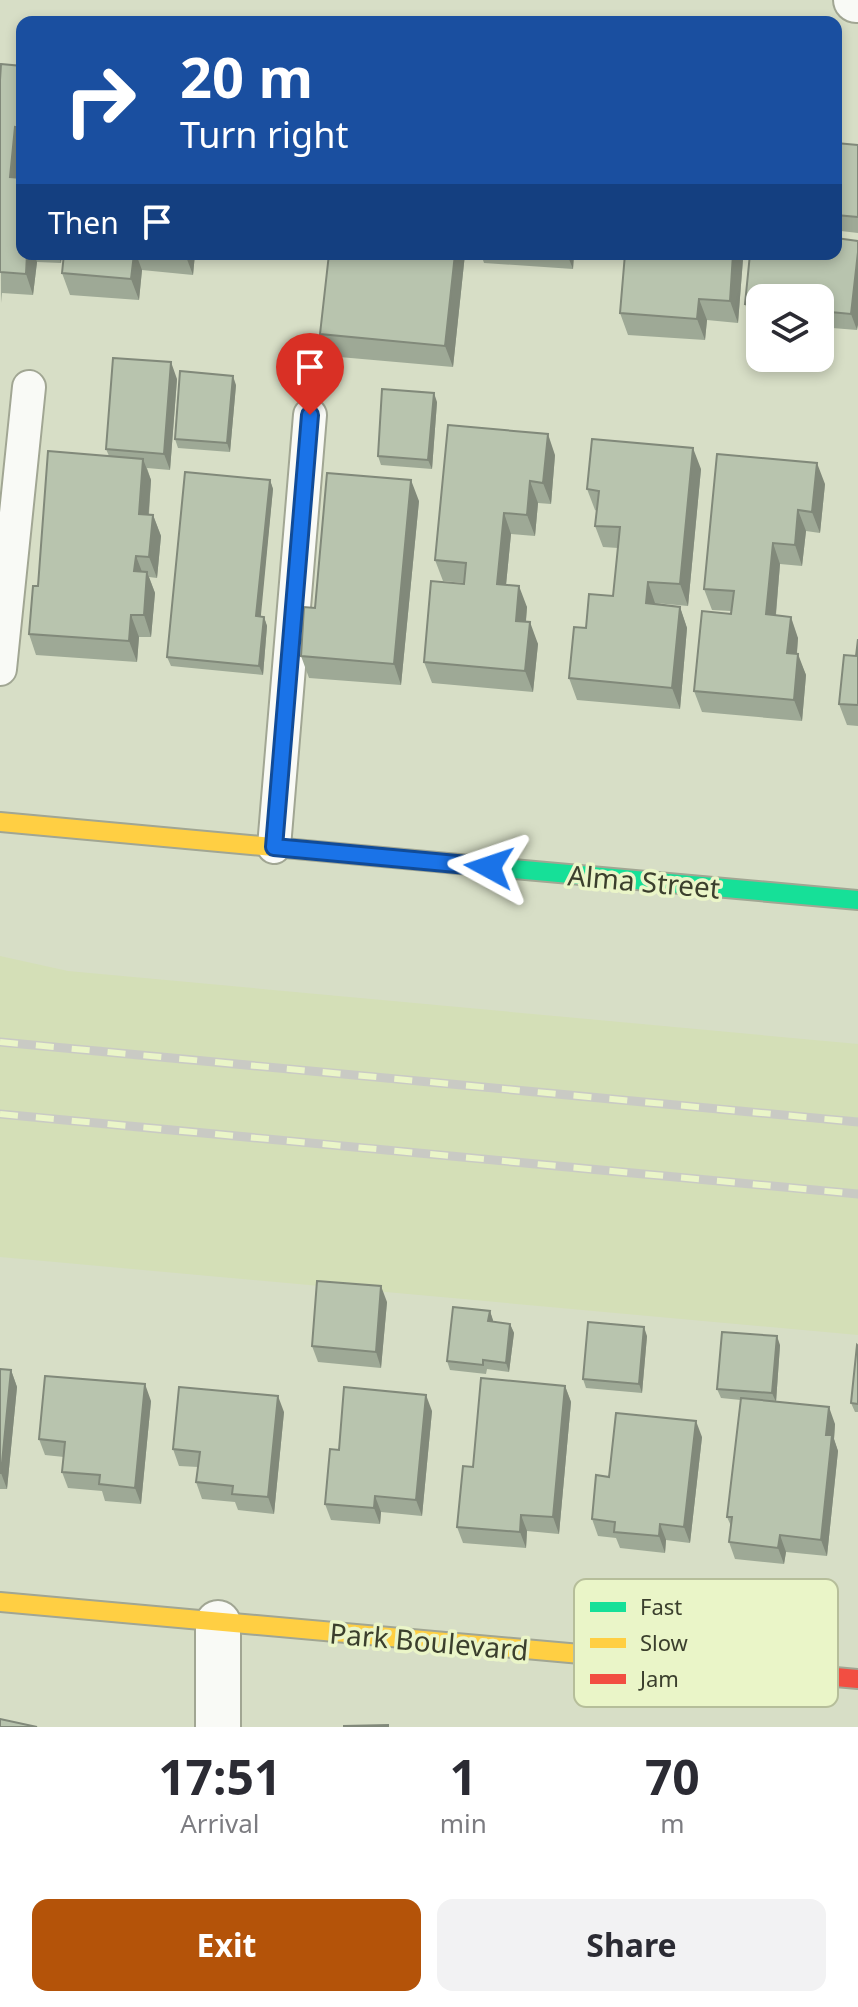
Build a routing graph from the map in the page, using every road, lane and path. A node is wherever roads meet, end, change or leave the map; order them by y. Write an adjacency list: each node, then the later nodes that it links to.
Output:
1 (29, 387): 3 (lane)
2 (310, 415): 5 (lane)
3 (0, 669)
4 (0, 822): 5 (street, Alma Street)
5 (274, 847): 6 (street, Alma Street)
6 (858, 900)
7 (0, 1602): 8 (street, Park Boulevard)
8 (218, 1623): 9 (street, Park Boulevard); 12 (street)
9 (574, 1654)
10 (838, 1677): 11 (street, Park Boulevard)
11 (858, 1679)
12 (218, 1727)

